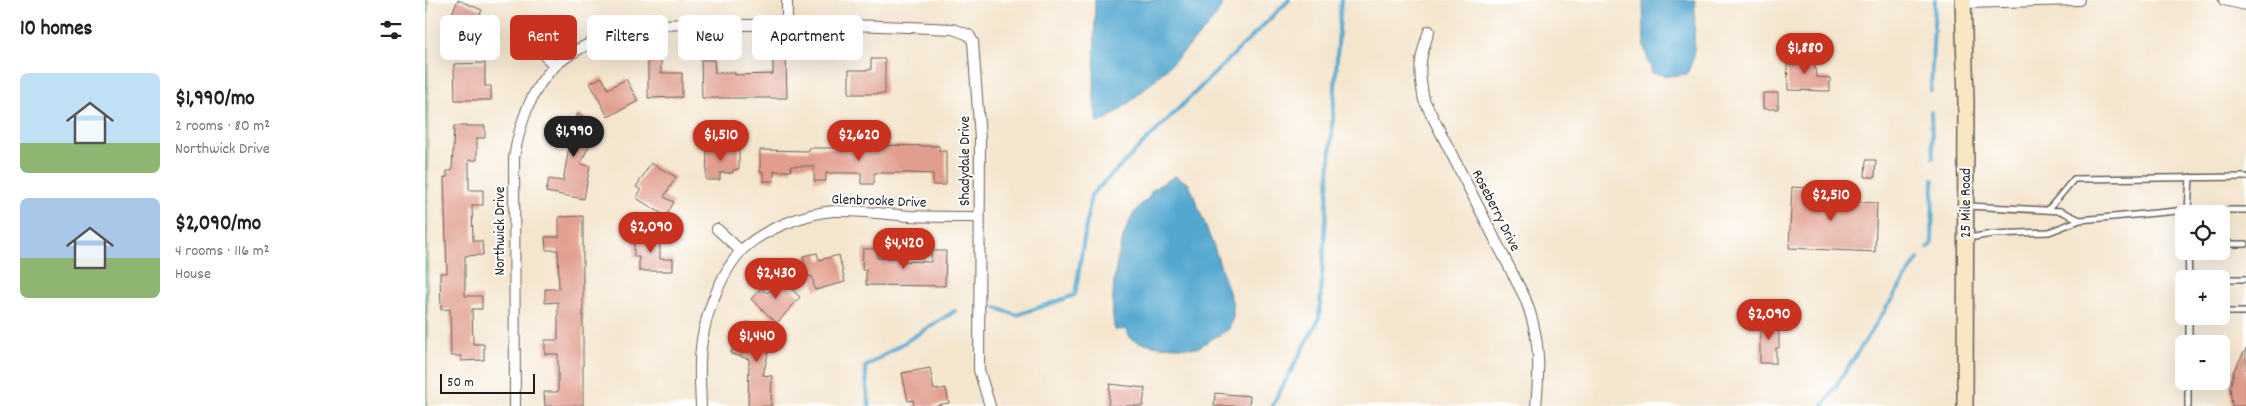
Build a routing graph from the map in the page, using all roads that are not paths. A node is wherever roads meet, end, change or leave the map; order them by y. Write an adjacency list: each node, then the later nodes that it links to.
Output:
1 (787, 0): 7 (street)
2 (2079, 0): 5 (street)
3 (2224, 0): 6 (street)
4 (1963, 1): 5 (street); 16 (street, 25 Mile Road)
5 (2050, 1)
6 (2246, 5)
7 (787, 15)
8 (752, 24): 13 (street, Northwick Drive)
9 (863, 25): 11 (street, Northwick Drive)
10 (1429, 31): 37 (street, Roseberry Drive)
11 (969, 35): 22 (street, Shadydale Drive)
12 (549, 60): 13 (street)
13 (555, 66): 34 (street, Northwick Drive)
14 (2246, 177): 15 (lane)
15 (2190, 178): 17 (lane); 18 (lane)
16 (1965, 205): 18 (lane); 25 (street, 25 Mile Road)
17 (2188, 205)
18 (2048, 210): 23 (lane)
19 (2246, 210): 20 (lane)
20 (2230, 211)
21 (2175, 213): 23 (lane)
22 (979, 217): 28 (street, Glenbrooke Drive); 36 (street, Shadydale Drive)
23 (2080, 220): 25 (lane)
24 (717, 228): 28 (street)
25 (1965, 239): 38 (street, 25 Mile Road)
26 (2230, 244): 27 (lane)
27 (2246, 244)
28 (741, 251): 35 (street, Glenbrooke Drive)
29 (2230, 279): 30 (lane)
30 (2246, 279)
31 (2230, 312): 32 (lane)
32 (2246, 312)
33 (2188, 390): 39 (lane)
34 (515, 406)
35 (701, 406)
36 (990, 406)
37 (1536, 406)
38 (1965, 406)
39 (2188, 406)

